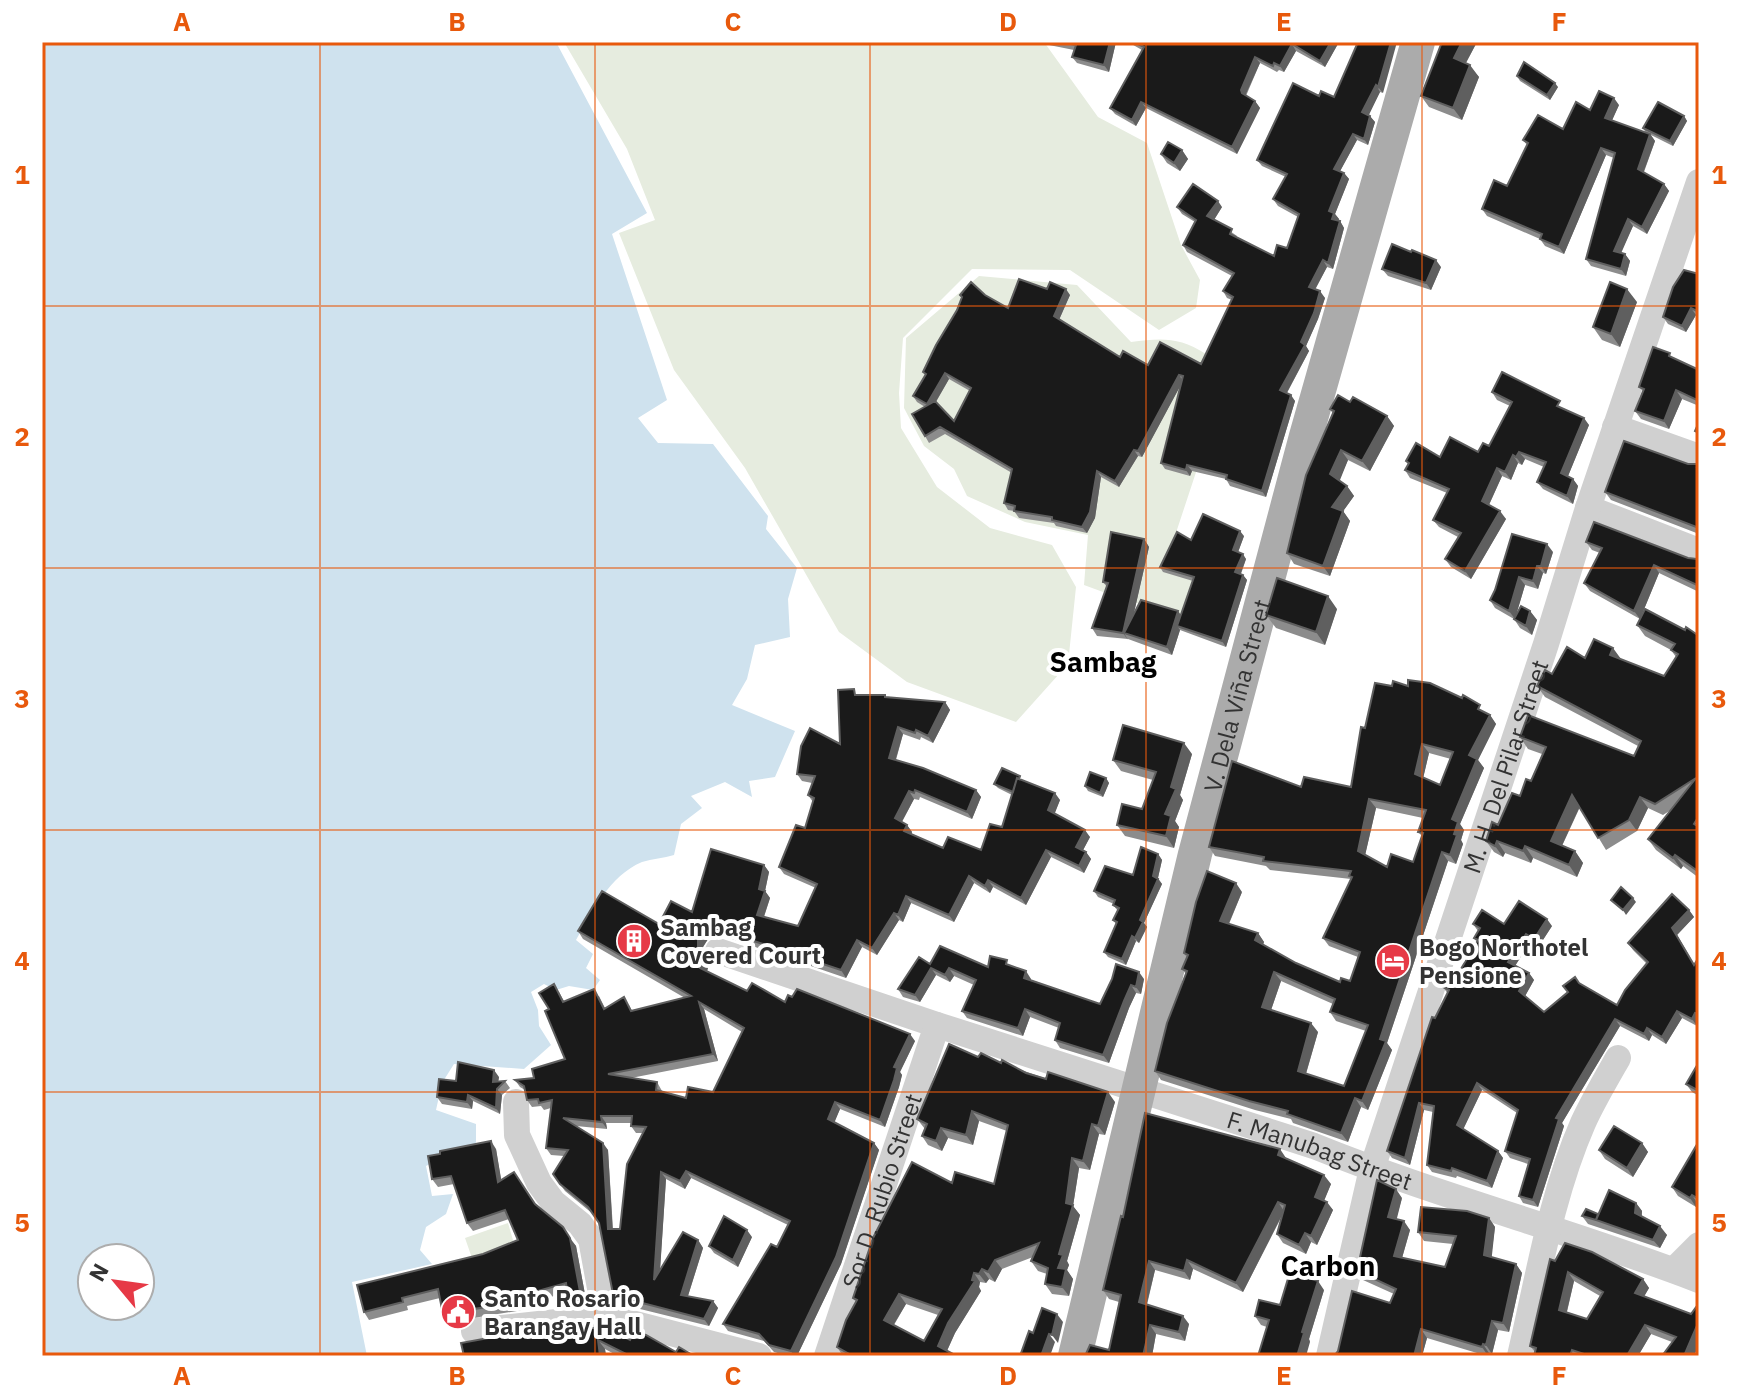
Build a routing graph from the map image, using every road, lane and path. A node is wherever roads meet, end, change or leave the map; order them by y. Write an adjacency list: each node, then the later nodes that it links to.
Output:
1 (1418, 42): 10 (main road, V. Dela Viña Street)
2 (1699, 182): 3 (street, M. H. Del Pilar Street)
3 (1615, 427): 4 (street); 5 (street, M. H. Del Pilar Street)
4 (1699, 457)
5 (1588, 508): 6 (street); 12 (street, M. H. Del Pilar Street)
6 (1699, 551)
7 (718, 951): 8 (street, F. Manubag Street)
8 (937, 1025): 10 (street, F. Manubag Street); 20 (street, Sor D. Rubio Street)
9 (1618, 1058): 13 (street)
10 (1141, 1088): 12 (street, F. Manubag Street); 21 (main road, V. Dela Viña Street)
11 (516, 1102): 17 (street)
12 (1372, 1169): 13 (street, F. Manubag Street); 22 (street, M. H. Del Pilar Street)
13 (1550, 1226): 15 (street, F. Manubag Street); 23 (street)
14 (1699, 1245): 15 (street)
15 (1674, 1270): 16 (street, F. Manubag Street)
16 (1699, 1280)
17 (606, 1321): 18 (street); 19 (street)
18 (474, 1331)
19 (759, 1356)
20 (827, 1356)
21 (1075, 1356)
22 (1329, 1356)
23 (1520, 1356)

